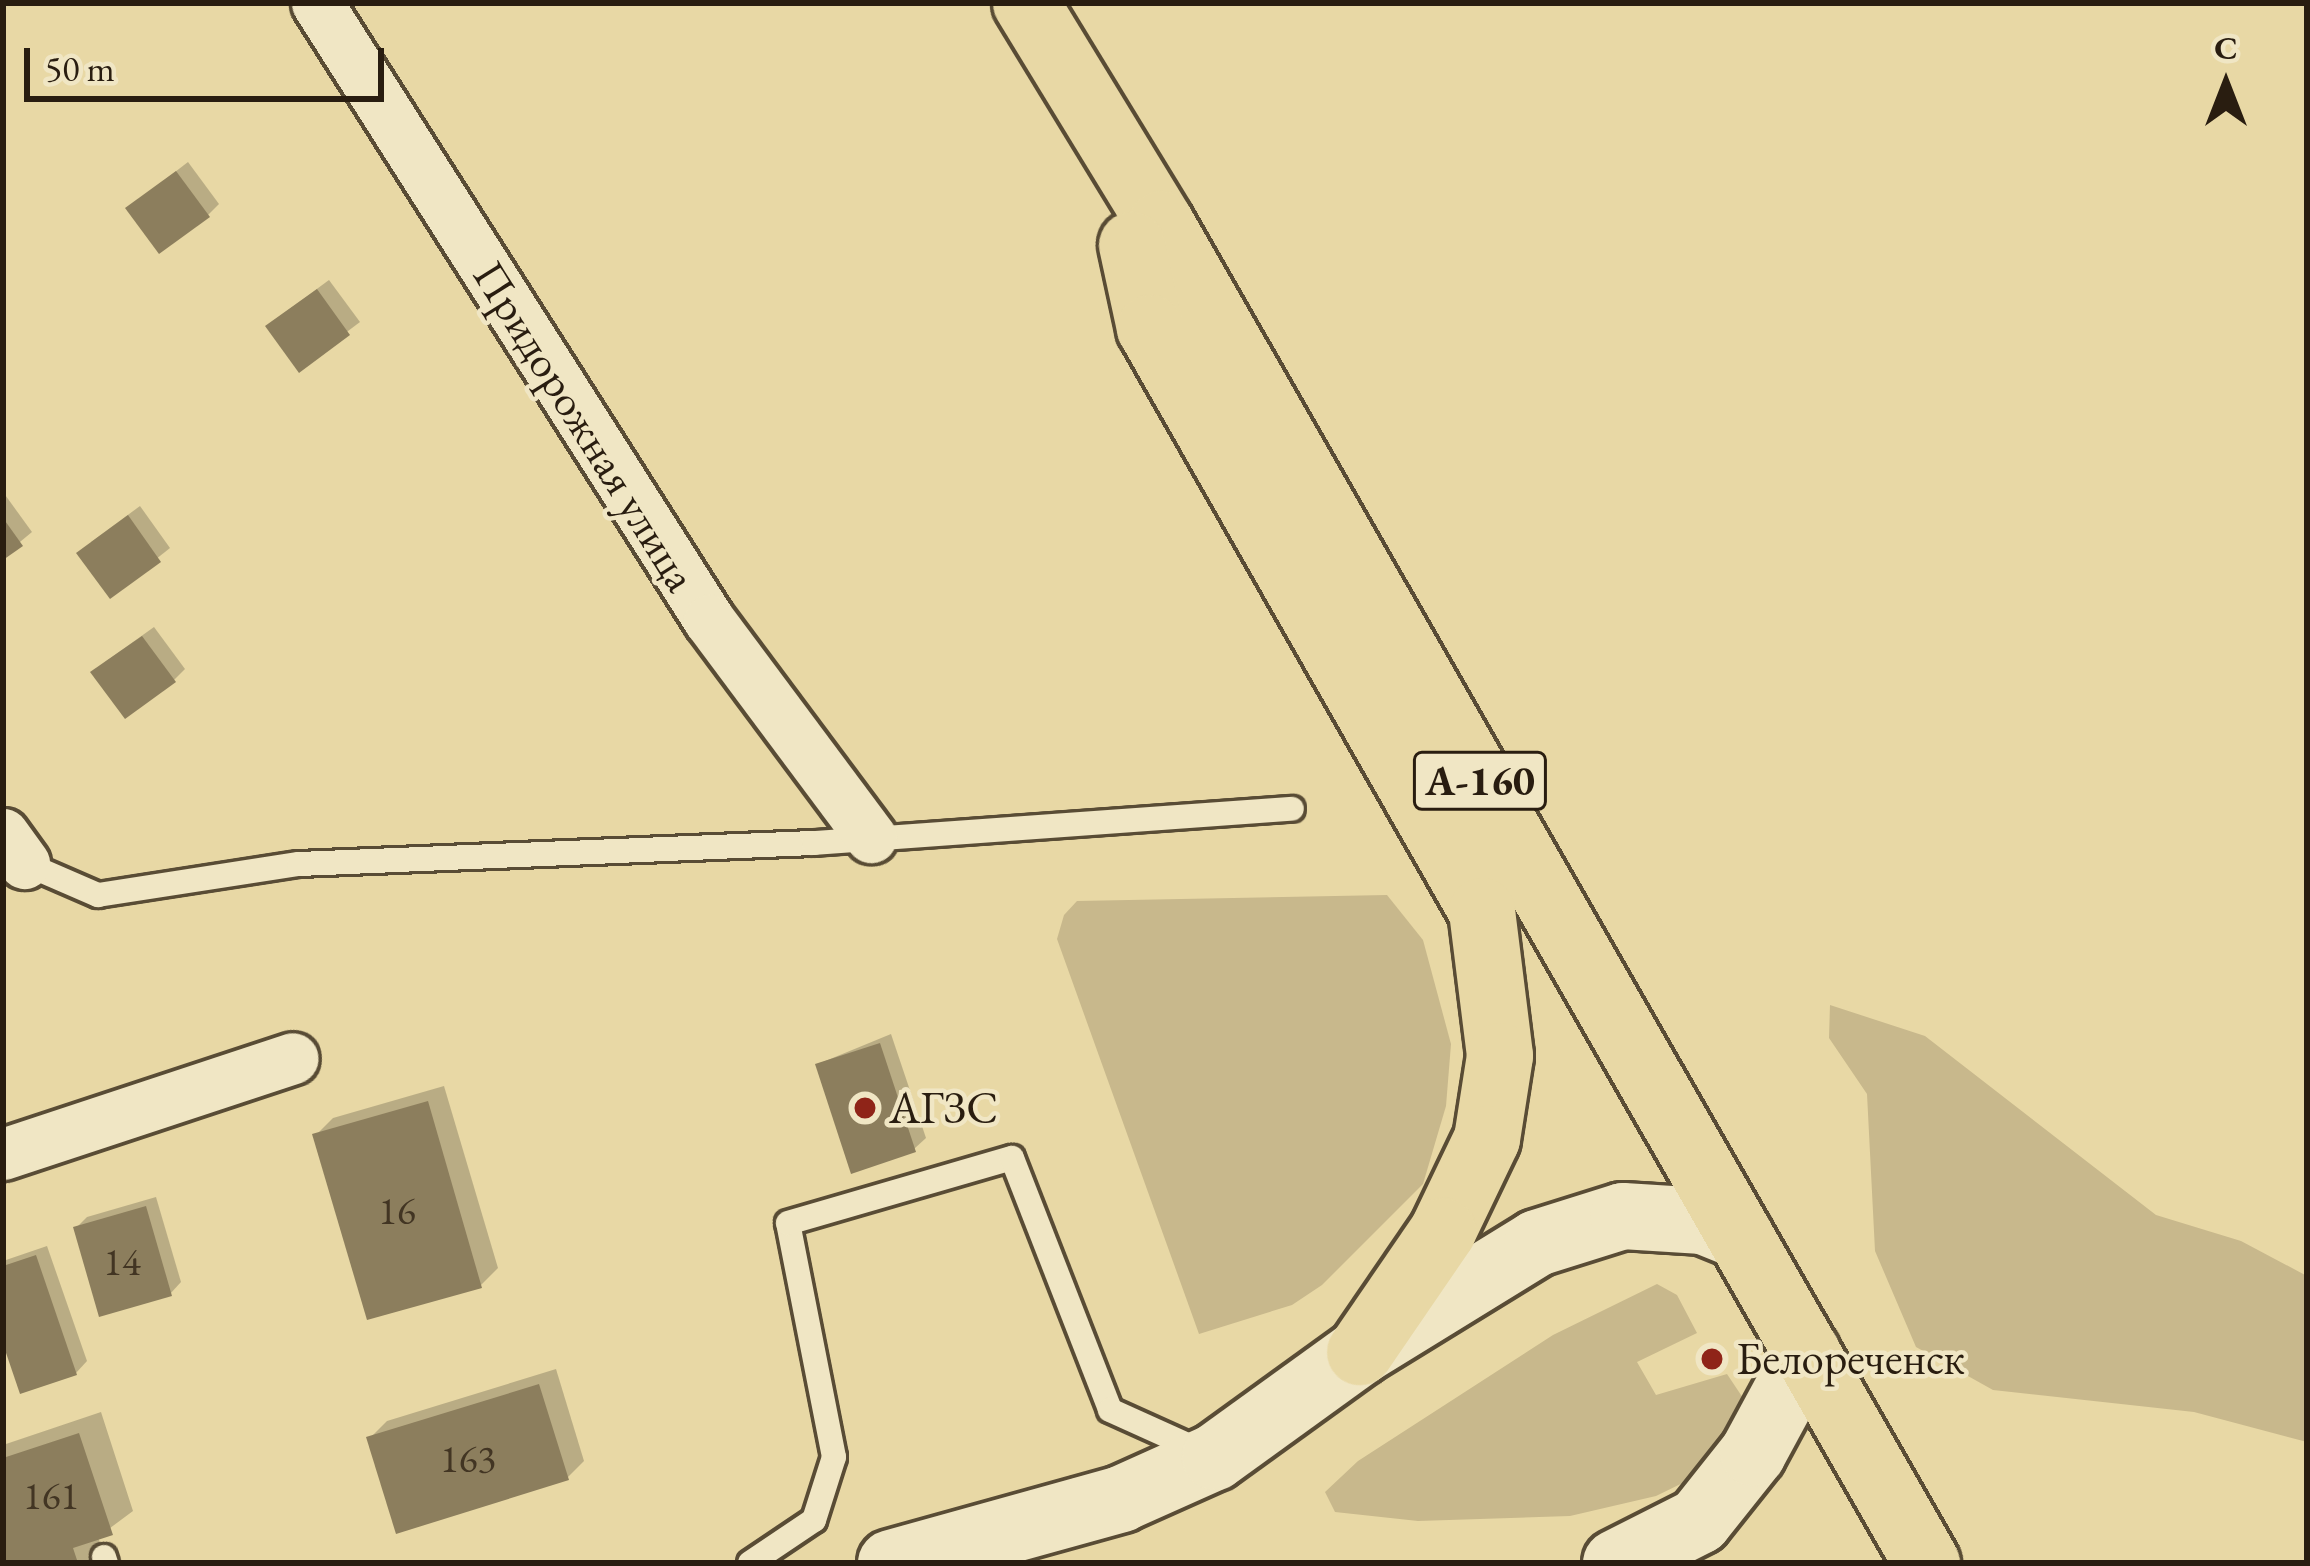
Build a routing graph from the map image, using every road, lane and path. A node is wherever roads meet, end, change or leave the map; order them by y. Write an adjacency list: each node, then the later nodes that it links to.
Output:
1 (316, 3): 6 (street, Придорожная улица)
2 (988, 3): 4 (highway, А-160)
3 (1026, 3): 10 (highway, А-160)
4 (1132, 245): 10 (highway, А-160); 11 (highway)
5 (1292, 809): 6 (lane)
6 (871, 837): 7 (lane)
7 (14, 849)
8 (293, 1058): 9 (street)
9 (3, 1154)
10 (1722, 1228): 11 (main road); 12 (highway, А-160)
11 (1360, 1352): 13 (main road)
12 (1800, 1368): 16 (main road); 17 (highway, А-160); 18 (highway, А-160)
13 (1214, 1457): 14 (lane); 15 (main road)
14 (751, 1563)
15 (891, 1563)
16 (1616, 1563)
17 (1882, 1563)
18 (1927, 1563)

